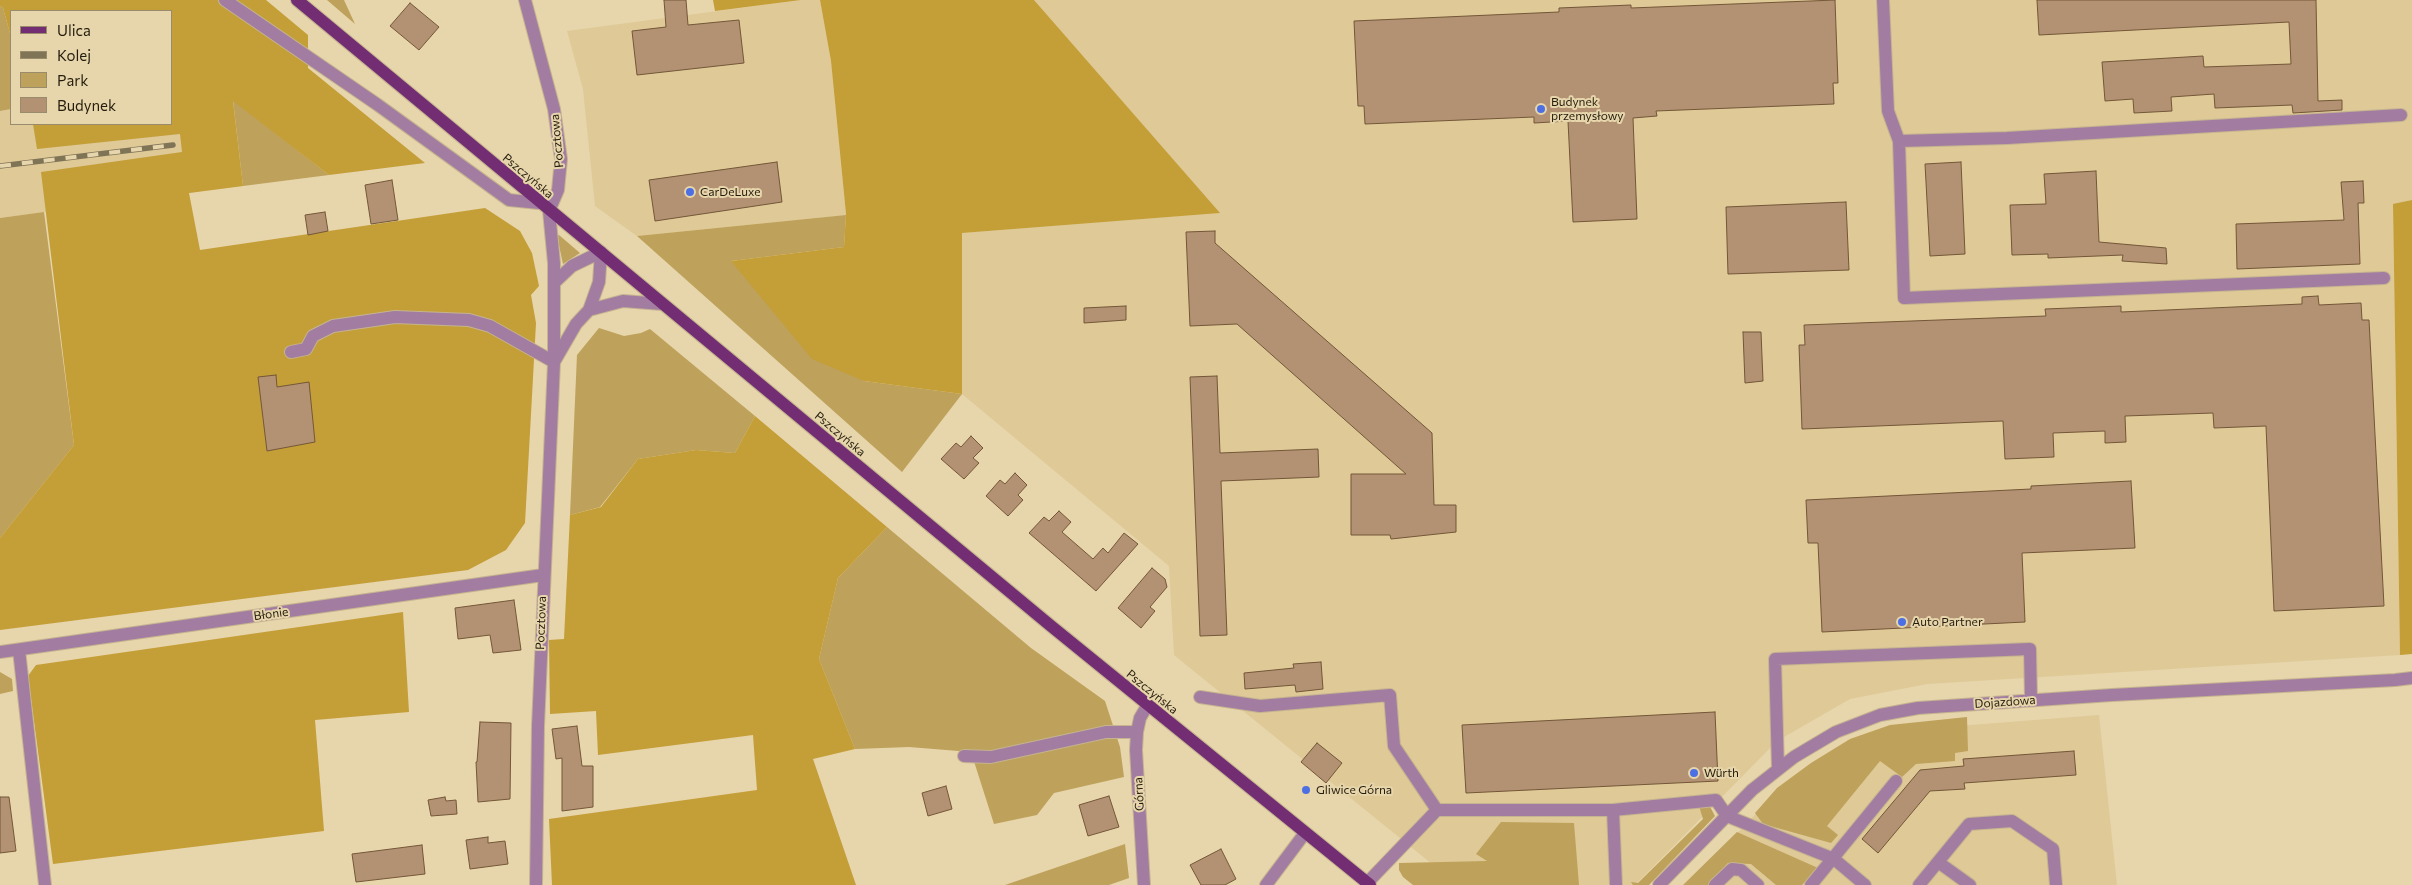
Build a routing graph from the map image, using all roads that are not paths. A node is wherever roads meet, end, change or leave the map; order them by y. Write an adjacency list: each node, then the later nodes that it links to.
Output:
1 (225, 0): 7 (street)
2 (297, 0): 7 (main road, Pszczyńska)
3 (525, 0): 8 (street, Pocztowa)
4 (1883, 0): 6 (street)
5 (2401, 115): 6 (street)
6 (1899, 141): 10 (street)
7 (539, 203): 8 (main road, Pszczyńska)
8 (549, 211): 9 (main road, Pszczyńska); 11 (street, Pocztowa)
9 (601, 252): 11 (street); 12 (main road, Pszczyńska); 13 (street, Pocztowa)
10 (2384, 278)
11 (554, 283): 15 (street, Pocztowa)
12 (662, 304): 13 (street); 22 (main road, Pszczyńska)
13 (589, 310): 15 (street, Pocztowa)
14 (291, 352): 15 (street)
15 (554, 362): 16 (street, Pocztowa)
16 (543, 575): 17 (street, Błonie); 35 (street, Pocztowa)
17 (19, 650): 18 (street, Błonie); 34 (street)
18 (0, 652)
19 (2412, 678): 21 (street, Dojazdowa)
20 (1200, 697): 27 (street)
21 (2032, 700): 25 (street, Dojazdowa); 25 (street)
22 (1147, 706): 23 (street, Górna); 30 (main road, Pszczyńska)
23 (1136, 732): 24 (street); 36 (street, Górna)
24 (964, 756)
25 (1778, 769): 29 (street, Dojazdowa)
26 (1896, 781): 31 (street)
27 (1437, 810): 28 (street); 33 (street)
28 (1613, 810): 29 (street); 38 (street)
29 (1727, 816): 31 (street); 39 (street, Dojazdowa)
30 (1305, 833): 33 (main road, Pszczyńska); 37 (street)
31 (1834, 859): 42 (street); 43 (street)
32 (1938, 862): 44 (street); 45 (street); 46 (street)
33 (1368, 884)
34 (45, 885)
35 (536, 885)
36 (1143, 885)
37 (1266, 885)
38 (1616, 885)
39 (1659, 885)
40 (1716, 885): 41 (street)
41 (1758, 885)
42 (1811, 885)
43 (1865, 885)
44 (1919, 885)
45 (1970, 885)
46 (2056, 885)

